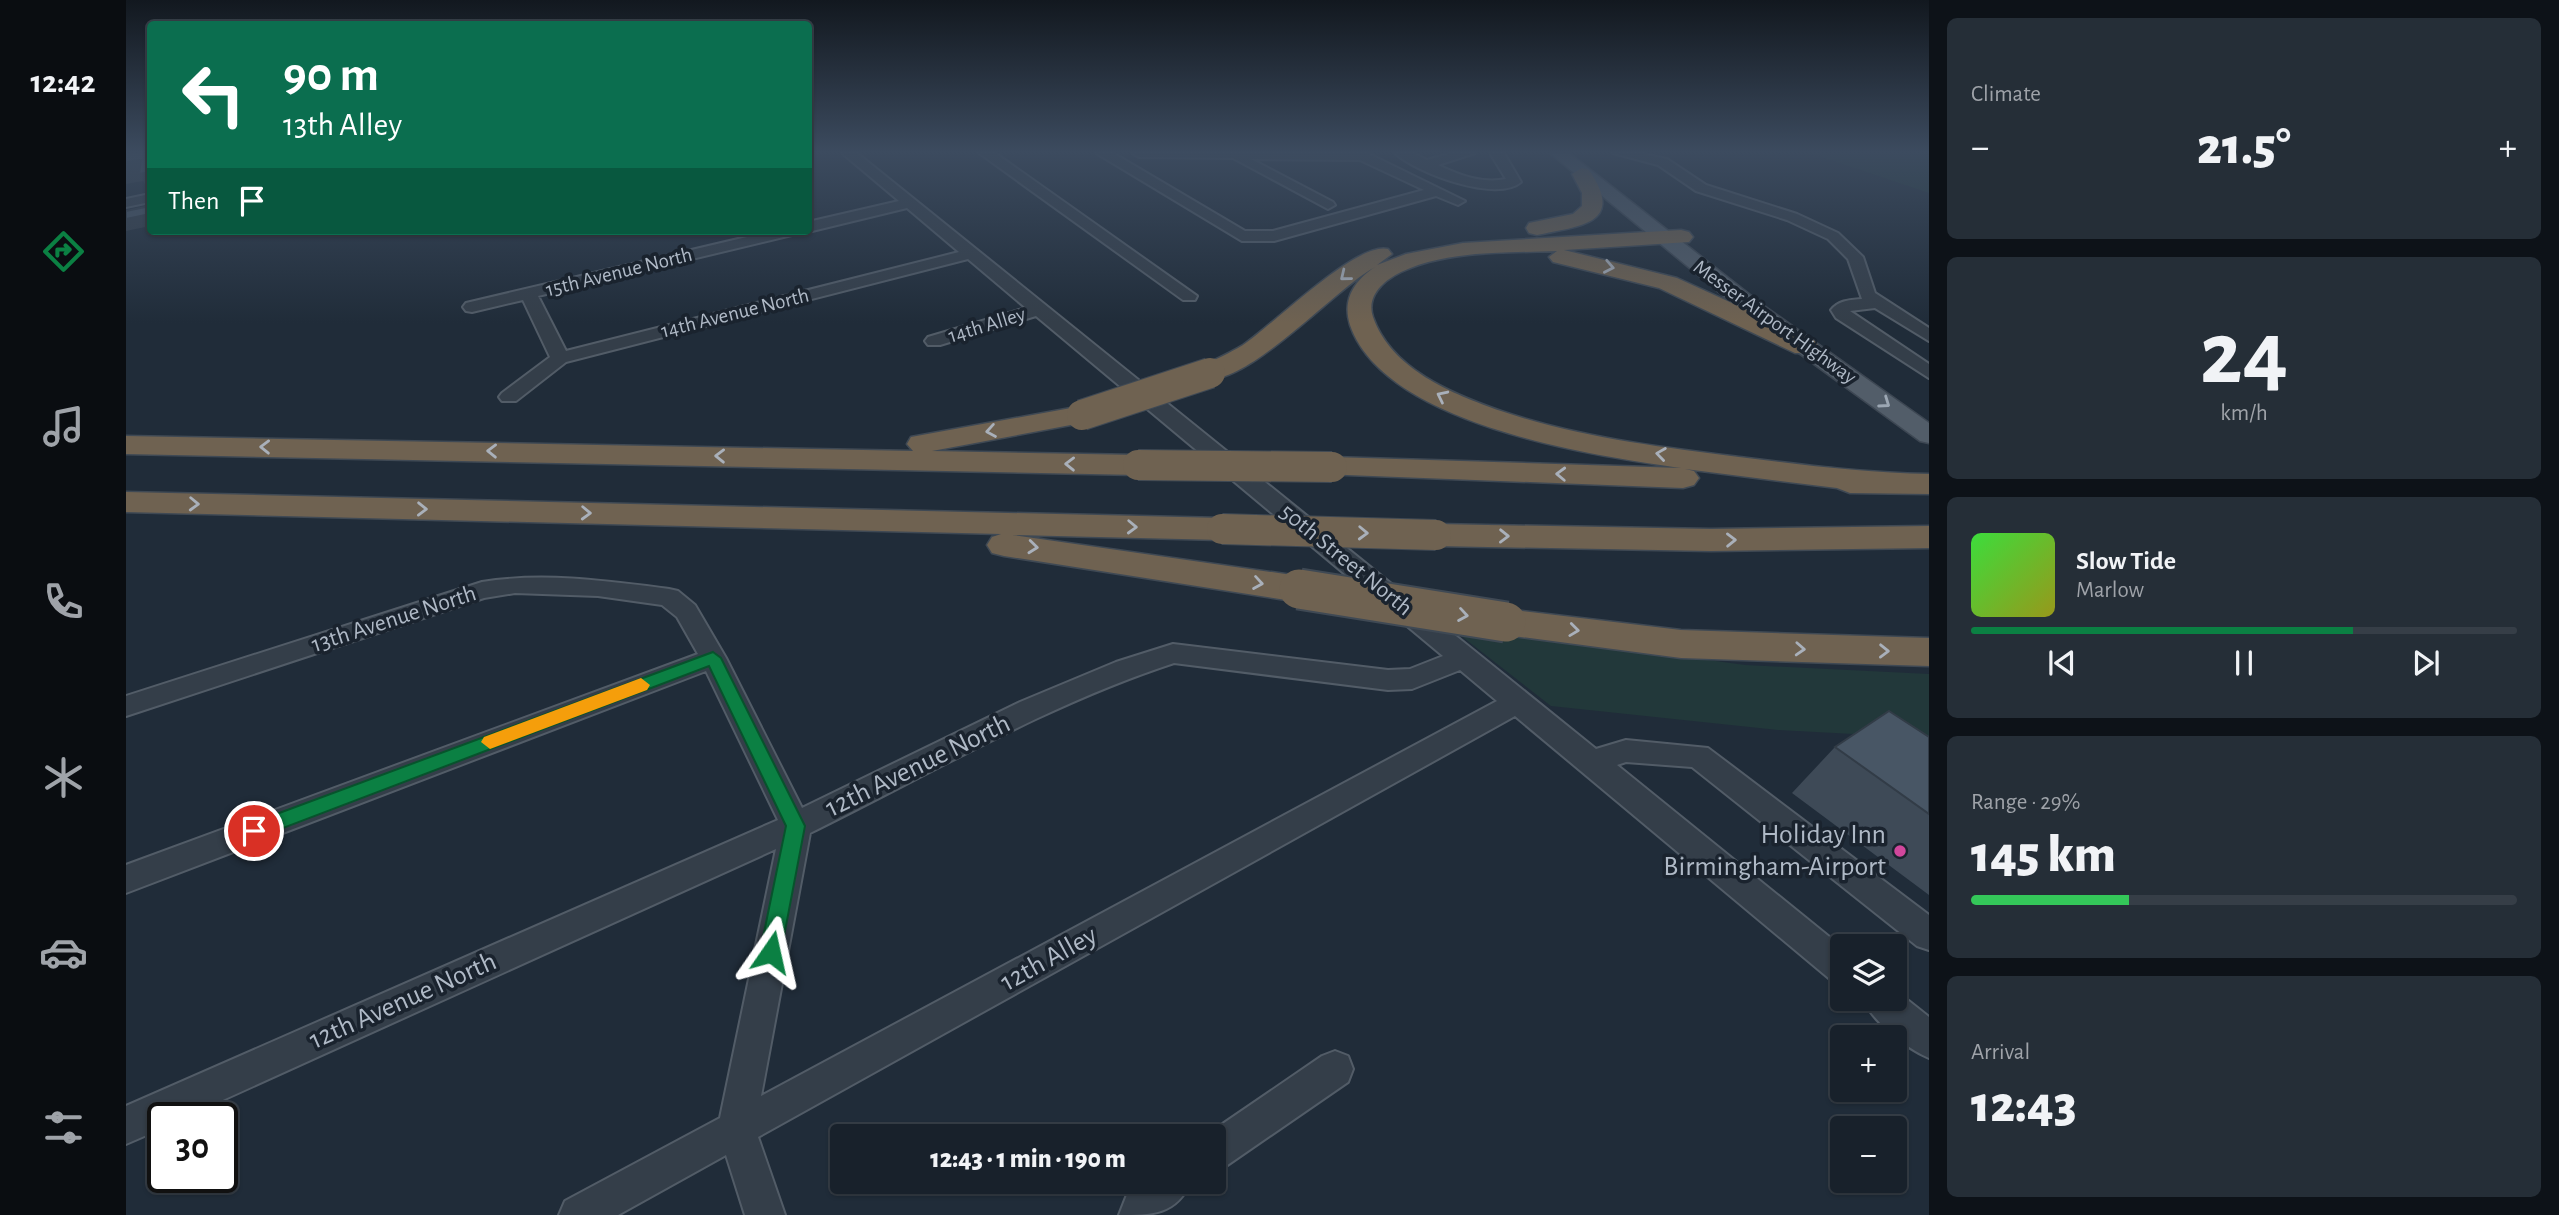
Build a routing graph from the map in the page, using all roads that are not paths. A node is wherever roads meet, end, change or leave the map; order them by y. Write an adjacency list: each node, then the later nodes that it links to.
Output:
1 (881, 210): 9 (street)
2 (917, 210): 14 (street, 50th Street North)
3 (1066, 210): 16 (street)
4 (1198, 210): 5 (street)
5 (1369, 210)
6 (1591, 210): 12 (highway)
7 (1637, 210): 10 (main road, Messer Airport Highway)
8 (1769, 210): 17 (street)
9 (812, 226)
10 (1663, 231): 12 (highway); 13 (highway); 22 (main road, Messer Airport Highway); 26 (main road, Messer Airport Highway)
11 (774, 235): 15 (street, 15th Avenue North)
12 (1429, 241): 29 (highway, one-way to 29, bridge)
13 (1494, 247): 22 (highway, one-way to 22); 30 (highway, one-way to 13)
14 (972, 253): 19 (street, 50th Street North); 23 (street, 14th Avenue North)
15 (528, 294): 18 (street, 15th Avenue North); 23 (street)
16 (1189, 296)
17 (1876, 303): 20 (street); 24 (street)
18 (472, 307)
19 (1041, 309): 21 (street, 14th Alley); 36 (street, 50th Street North)
20 (1929, 336)
21 (934, 341)
22 (1805, 347): 27 (main road, Messer Airport Highway, one-way to 27)
23 (560, 358): 25 (street, 14th Avenue North)
24 (1929, 372)
25 (509, 397)
26 (1929, 410)
27 (1929, 435)
28 (126, 445): 29 (highway, one-way to 28)
29 (773, 457): 30 (highway, one-way to 29, bridge)
30 (1874, 483): 31 (highway)
31 (1929, 484)
32 (126, 502): 33 (highway, one-way to 33)
33 (697, 515): 34 (highway, one-way to 34, bridge); 35 (highway, one-way to 35, bridge)
34 (1929, 537)
35 (1929, 652)
36 (1464, 657): 38 (street, 50th Street North); 41 (street, 12th Avenue North)
37 (713, 658): 39 (street, 13th Avenue North); 41 (street); 42 (street)
38 (1518, 702): 40 (street, 50th Street North); 49 (street, 12th Alley)
39 (126, 706)
40 (1592, 762): 43 (street); 44 (street, 50th Street North)
41 (796, 826): 48 (street, 12th Avenue North); 49 (street)
42 (126, 879)
43 (1929, 935)
44 (1830, 958)
45 (1894, 1011): 46 (street)
46 (1929, 1040)
47 (1335, 1069): 50 (street)
48 (126, 1125)
49 (736, 1129): 52 (street, 12th Alley); 53 (street)
50 (1226, 1144)
51 (1154, 1194): 54 (street)
52 (579, 1215)
53 (765, 1215)
54 (1139, 1215)

